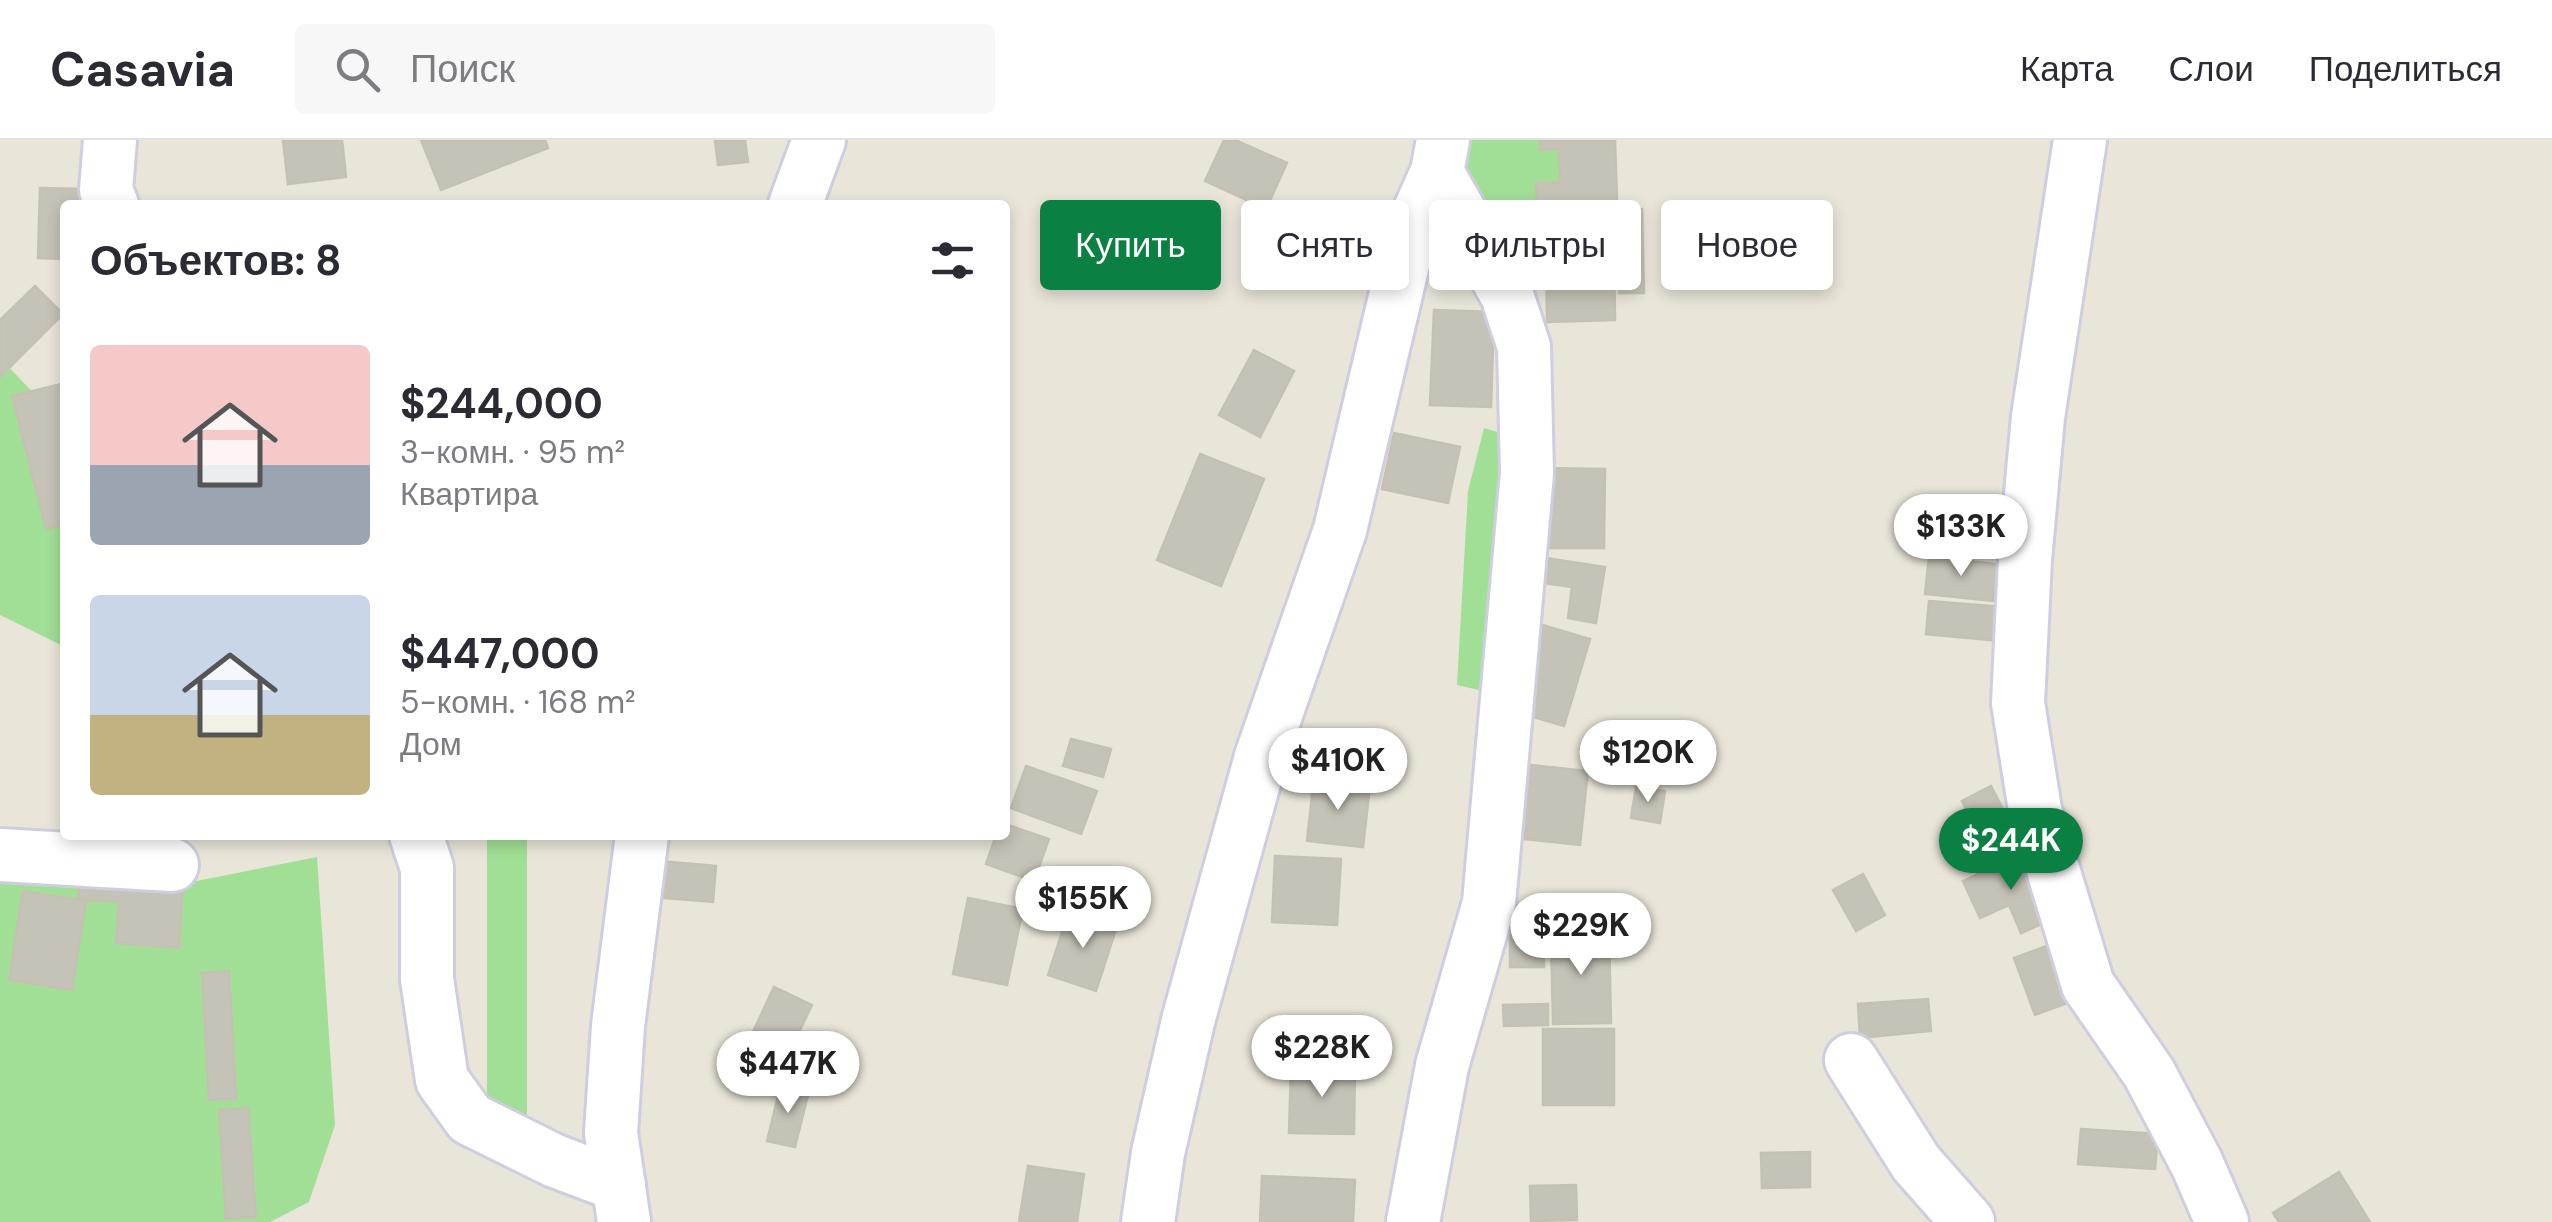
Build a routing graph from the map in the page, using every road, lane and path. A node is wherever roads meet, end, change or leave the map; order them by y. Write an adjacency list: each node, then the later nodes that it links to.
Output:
1 (110, 140): 5 (street)
2 (819, 140): 6 (street)
3 (2080, 140): 16 (street)
4 (1440, 156): 13 (street); 14 (street)
5 (110, 200)
6 (798, 200)
7 (418, 840): 12 (street)
8 (641, 840): 12 (street)
9 (0, 855): 10 (street)
10 (172, 865)
11 (1852, 1060): 15 (street)
12 (622, 1204)
13 (1148, 1222)
14 (1414, 1222)
15 (1968, 1222)
16 (2222, 1222)

